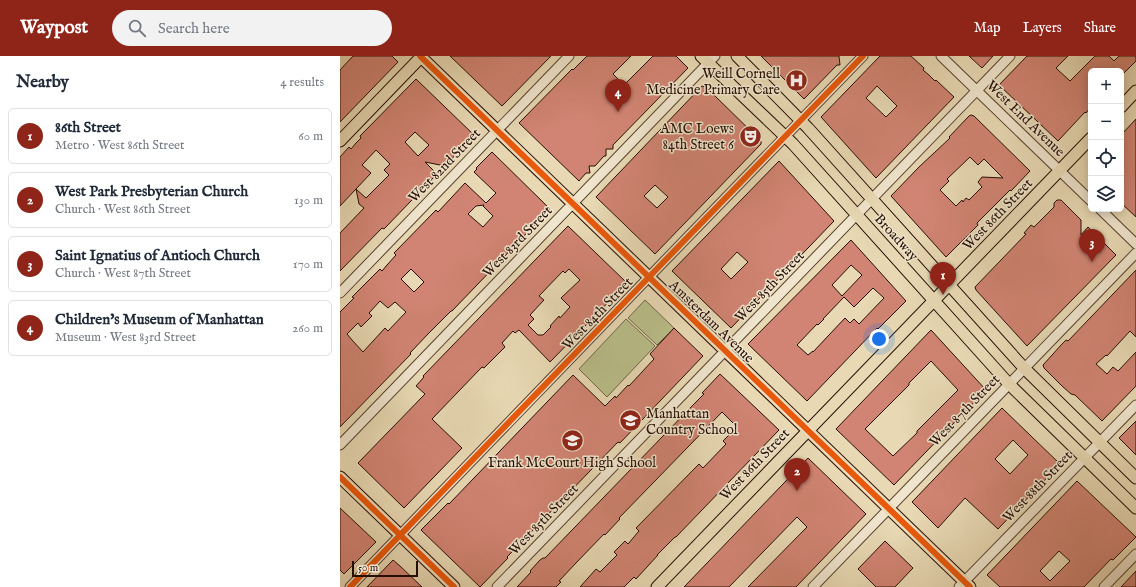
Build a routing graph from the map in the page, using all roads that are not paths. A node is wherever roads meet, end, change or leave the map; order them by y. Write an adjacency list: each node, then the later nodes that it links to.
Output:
1 (421, 56): 12 (main road, Amsterdam Avenue); 15 (main road)
2 (569, 56): 12 (street, West 82nd Street)
3 (737, 56): 11 (main road, Broadway)
4 (863, 56): 11 (street, West 84th Street)
5 (941, 56): 8 (street, West End Avenue)
6 (1010, 56): 8 (street, West 85th Street)
7 (708, 58): 13 (main road, Broadway); 19 (street, West 83rd Street)
8 (977, 90): 16 (street, West End Avenue); 18 (street, West 85th Street)
9 (1136, 91): 10 (main road)
10 (1123, 104)
11 (800, 120): 13 (street, West 84th Street); 18 (main road, Broadway)
12 (497, 130): 19 (main road, Amsterdam Avenue); 26 (street, West 82nd Street)
13 (784, 136): 21 (main road, Broadway); 24 (street, West 84th Street)
14 (1089, 140): 16 (main road, West 86th Street)
15 (340, 141)
16 (1060, 170): 17 (street, West End Avenue); 25 (main road, West 86th Street)
17 (1088, 198)
18 (872, 199): 21 (street, West 85th Street); 25 (main road, Broadway)
19 (573, 203): 24 (main road, Amsterdam Avenue); 34 (street, West 83rd Street)
20 (1103, 212): 22 (street)
21 (857, 215): 27 (main road, Broadway); 28 (street, West 85th Street)
22 (1136, 244)
23 (1136, 253): 29 (street, West 87th Street)
24 (649, 277): 28 (main road, Amsterdam Avenue); 40 (street, West 84th Street)
25 (949, 285): 27 (main road, West 86th Street); 29 (main road, Broadway)
26 (340, 293)
27 (934, 301): 30 (main road, Broadway); 32 (main road, West 86th Street)
28 (725, 351): 32 (main road, Amsterdam Avenue); 45 (street, West 85th Street)
29 (1024, 368): 30 (street, West 87th Street); 33 (main road, Broadway)
30 (1009, 384): 35 (main road, Broadway); 39 (street, West 87th Street)
31 (1136, 404): 33 (street, West 88th Street)
32 (808, 430): 39 (main road, Amsterdam Avenue); 46 (main road, West 86th Street)
33 (1099, 442): 35 (street, West 88th Street); 37 (main road, Broadway)
34 (340, 445)
35 (1084, 458): 38 (main road, Broadway); 42 (street, West 88th Street)
36 (340, 477): 40 (main road)
37 (1136, 478)
38 (1136, 508)
39 (889, 509): 42 (main road, Amsterdam Avenue); 47 (street, West 87th Street)
40 (401, 535): 43 (street, West 84th Street); 44 (main road)
41 (1136, 554): 48 (street)
42 (964, 585)
43 (350, 587)
44 (454, 587)
45 (497, 587)
46 (656, 587)
47 (813, 587)
48 (1104, 587)

